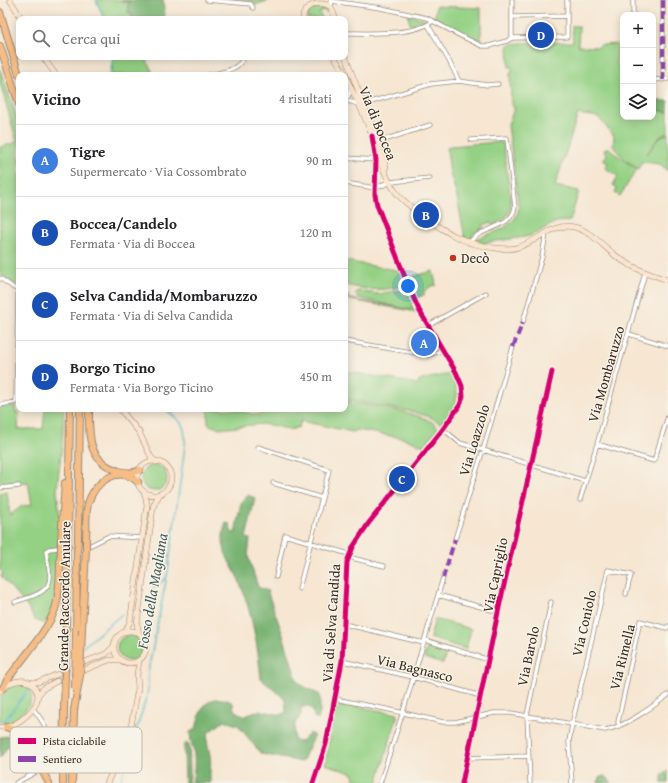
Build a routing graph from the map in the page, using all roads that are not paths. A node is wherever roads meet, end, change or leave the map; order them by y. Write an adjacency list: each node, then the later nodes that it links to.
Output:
1 (10, 0): 14 (main road)
2 (207, 0): 11 (street)
3 (307, 0): 10 (main road)
4 (512, 0): 18 (street)
5 (567, 0): 17 (street)
6 (633, 0): 13 (street)
7 (663, 0): 33 (street)
8 (320, 1): 9 (main road); 10 (main road)
9 (331, 2): 16 (main road); 19 (street)
10 (307, 6): 15 (main road)
11 (253, 8)
12 (0, 12): 28 (highway)
13 (633, 12)
14 (20, 16)
15 (304, 16)
16 (335, 16)
17 (567, 16): 18 (street); 22 (street)
18 (512, 17): 22 (street)
19 (433, 21): 20 (street); 22 (street)
20 (428, 25): 21 (street); 36 (street)
21 (348, 33)
22 (512, 38)
23 (0, 46): 39 (highway)
24 (45, 60): 29 (main road)
25 (242, 60): 30 (street)
26 (336, 60): 31 (main road, Via di Boccea)
27 (346, 60): 42 (main road, Via di Boccea)
28 (18, 72)
29 (54, 72)
30 (220, 72)
31 (344, 72)
32 (656, 80): 33 (street)
33 (663, 80): 34 (street)
34 (668, 80)
35 (348, 81): 38 (main road, Via di Boccea)
36 (459, 81): 37 (street); 42 (street)
37 (498, 84)
38 (350, 85): 40 (street); 42 (main road, Via di Boccea)
39 (16, 95)
40 (348, 96)
41 (348, 102): 42 (street)
42 (362, 105): 44 (main road, Via di Boccea); 46 (main road, Via di Boccea)
43 (430, 125): 46 (street)
44 (372, 136): 48 (street, Via di Selva Candida); 50 (main road, Via di Boccea)
45 (471, 140): 54 (street)
46 (378, 142): 50 (main road, Via di Boccea)
47 (348, 158): 48 (street)
48 (376, 160): 52 (street, Via di Selva Candida)
49 (430, 178): 50 (street)
50 (389, 180): 52 (street); 54 (main road, Via di Boccea)
51 (348, 184): 52 (street)
52 (375, 188): 61 (street, Via di Selva Candida)
53 (546, 233): 54 (main road, Via di Boccea); 55 (main road, Via di Boccea); 60 (street)
54 (469, 243)
55 (645, 273): 57 (main road, Via di Boccea); 62 (street, Via Mombaruzzo)
56 (0, 278): 58 (street)
57 (668, 280)
58 (16, 288)
59 (486, 293): 61 (street)
60 (523, 322)
61 (429, 325): 66 (street, Via di Selva Candida)
62 (629, 334): 64 (street); 76 (street, Via Mombaruzzo)
63 (348, 342): 66 (street)
64 (668, 346)
65 (512, 347): 79 (street, Via Loazzolo)
66 (444, 350): 75 (street, Via di Selva Candida)
67 (552, 372): 82 (street, Via Capriglio)
68 (16, 402): 69 (street)
69 (0, 405)
70 (70, 412): 97 (highway, Grande Raccordo Anulare, bridge)
71 (80, 412): 132 (highway, Grande Raccordo Anulare, bridge)
72 (89, 412): 83 (highway)
73 (122, 412): 77 (main road)
74 (668, 416): 76 (street)
75 (443, 430): 79 (street); 98 (street, Via di Selva Candida)
76 (598, 444): 84 (street, Via Mombaruzzo)
77 (146, 447): 80 (main road); 81 (main road)
78 (258, 447): 91 (street)
79 (483, 450): 82 (street); 94 (street, Via Loazzolo)
80 (156, 462): 81 (main road); 90 (main road)
81 (146, 464): 83 (main road)
82 (531, 464): 84 (street); 107 (street, Via Capriglio)
83 (140, 470): 85 (main road)
84 (585, 480): 92 (street, Via Mombaruzzo)
85 (138, 482): 89 (main road); 96 (highway, bridge)
86 (273, 483): 91 (street)
87 (19, 486): 88 (street)
88 (0, 488)
89 (144, 492): 90 (main road); 93 (main road)
90 (160, 494): 111 (main road)
91 (322, 498): 95 (street)
92 (580, 500)
93 (142, 538): 96 (street); 110 (main road)
94 (455, 539)
95 (311, 542): 98 (street); 100 (street); 102 (street)
96 (89, 547): 132 (highway, bridge)
97 (62, 549): 105 (street); 126 (highway); 140 (highway, Grande Raccordo Anulare, bridge)
98 (348, 556): 99 (street); 108 (street, Via di Selva Candida)
99 (384, 566)
100 (276, 577)
101 (443, 578): 104 (street)
102 (299, 589)
103 (626, 594): 136 (street, Via Coniolo)
104 (438, 595): 107 (street); 112 (street)
105 (15, 602)
106 (550, 602): 134 (street, Via Barolo)
107 (498, 612): 116 (street, Via Capriglio)
108 (344, 624): 112 (street); 117 (street, Via di Selva Candida)
109 (668, 626): 137 (street, Via Rimella)
110 (125, 632): 111 (main road); 113 (main road)
111 (139, 634): 115 (main road)
112 (424, 642): 116 (street); 123 (street)
113 (114, 645): 114 (main road); 118 (main road)
114 (120, 660): 119 (main road); 120 (main road)
115 (139, 660): 119 (main road); 122 (main road)
116 (488, 660): 128 (street, Via Capriglio)
117 (342, 661): 123 (street, Via Bagnasco); 130 (street, Via di Selva Candida)
118 (82, 663)
119 (128, 663): 122 (main road)
120 (82, 671)
121 (58, 674): 124 (main road)
122 (137, 676): 142 (main road)
123 (413, 677): 128 (street, Via Bagnasco); 133 (street)
124 (26, 682): 126 (main road); 127 (main road)
125 (58, 682): 127 (main road)
126 (2, 690)
127 (38, 695): 131 (main road)
128 (481, 696): 135 (street, Via Capriglio)
129 (668, 696): 137 (street)
130 (335, 699): 133 (street); 155 (street, Via di Selva Candida)
131 (33, 709): 138 (main road); 139 (street, bridge)
132 (74, 710): 141 (highway, Grande Raccordo Anulare)
133 (403, 712): 135 (street); 156 (street)
134 (527, 715): 135 (street); 136 (street); 143 (street, Via Barolo)
135 (476, 717): 144 (street, Via Capriglio)
136 (572, 724): 137 (street); 159 (street)
137 (619, 726)
138 (3, 727)
139 (45, 727)
140 (64, 727)
141 (74, 727)
142 (131, 727)
143 (529, 756): 144 (street); 158 (street, Via Barolo)
144 (468, 758): 157 (street, Via Capriglio)
145 (34, 773): 150 (street, bridge)
146 (44, 773): 151 (highway)
147 (62, 773): 152 (highway, Grande Raccordo Anulare, bridge)
148 (72, 773): 153 (highway, Grande Raccordo Anulare)
149 (112, 773): 154 (main road)
150 (16, 783)
151 (50, 783)
152 (62, 783)
153 (72, 783)
154 (107, 783)
155 (313, 783)
156 (380, 783)
157 (462, 783)
158 (530, 783)
159 (572, 783)

